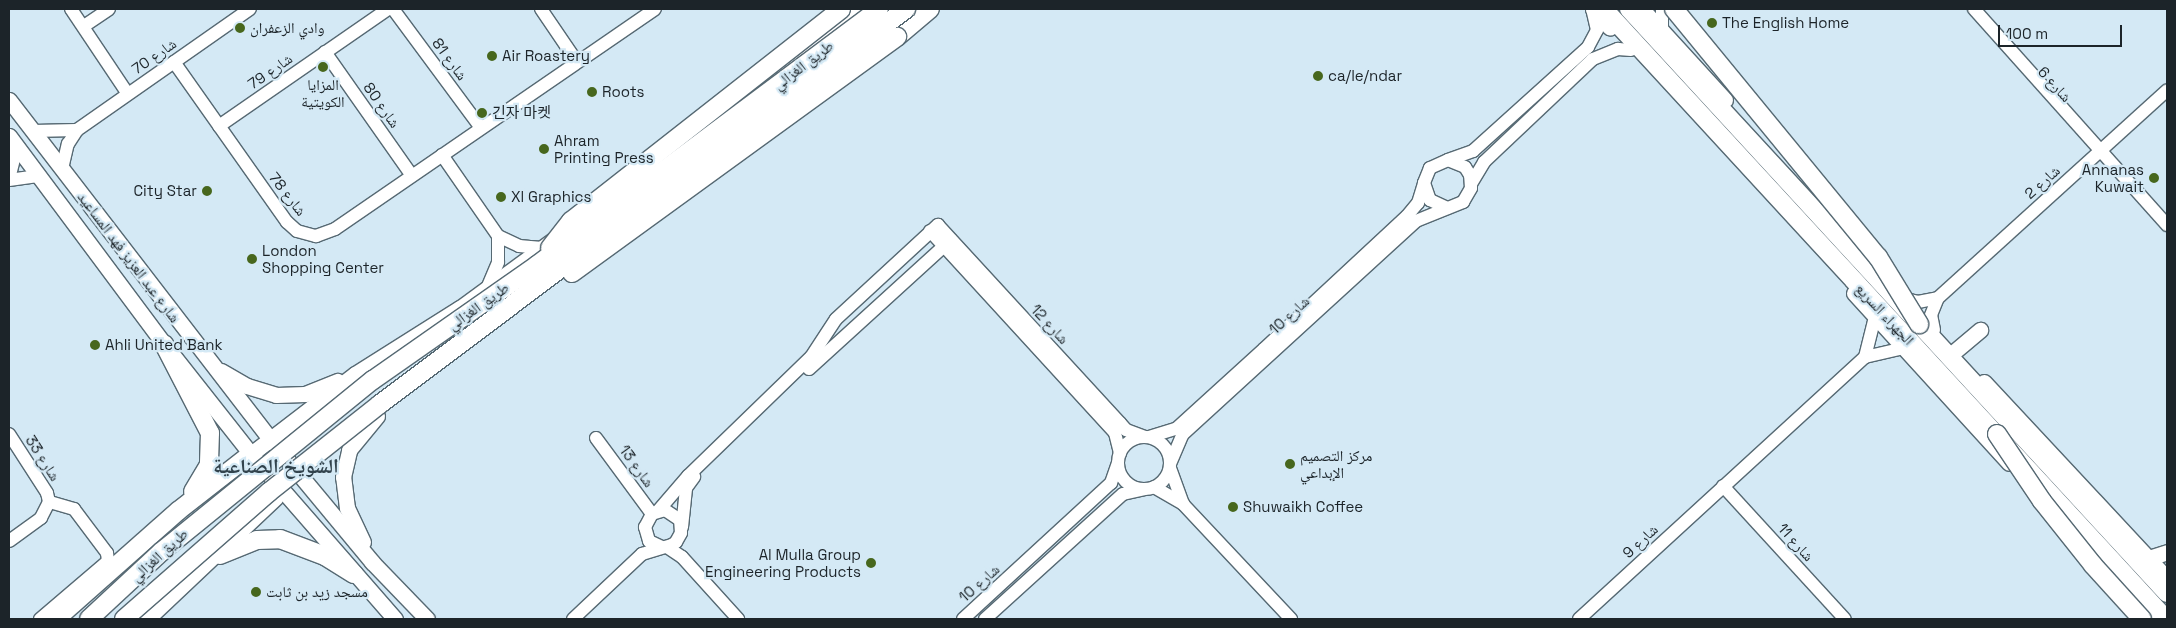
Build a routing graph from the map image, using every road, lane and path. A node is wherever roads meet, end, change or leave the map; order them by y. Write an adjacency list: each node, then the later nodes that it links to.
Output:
1 (71, 9): 23 (street)
2 (108, 9): 23 (street)
3 (250, 9): 27 (street, شارع 70)
4 (388, 9): 26 (street, شارع 79)
5 (393, 9): 33 (street, شارع 81)
6 (541, 9): 28 (street)
7 (655, 9): 22 (street, شارع 78)
8 (841, 9): 52 (highway, bridge)
9 (859, 9): 51 (main road, طريق الغزالي)
10 (879, 9): 52 (highway, طريق الغزالي, bridge)
11 (906, 9): 56 (highway, طريق الغزالي, bridge)
12 (918, 9): 69 (main road, طريق الغزالي)
13 (930, 9): 56 (highway, bridge)
14 (1592, 9): 25 (main road, الجهراء السريع); 40 (street)
15 (1604, 9): 71 (highway, الجهراء السريع)
16 (1629, 9): 59 (highway, الجهراء السريع, bridge)
17 (1642, 9): 24 (main road, الجهراء السريع)
18 (1662, 9): 24 (street)
19 (1674, 9): 59 (highway, bridge)
20 (1965, 9): 36 (street, شارع 6)
21 (1974, 9): 36 (street, شارع 6)
22 (635, 14): 28 (street, شارع 78)
23 (84, 26): 30 (street)
24 (1662, 31): 54 (main road, الجهراء السريع)
25 (1631, 50): 46 (street); 57 (main road, الجهراء السريع)
26 (325, 52): 32 (street, شارع 79); 43 (street, شارع 80)
27 (174, 62): 30 (street, شارع 70); 32 (street, شارع 78)
28 (577, 62): 33 (street, شارع 78)
29 (2167, 90): 38 (street, شارع 2)
30 (128, 94): 34 (street, شارع 70)
31 (9, 100): 35 (main road, شارع عبد العزيز فهد المساعيد)
32 (219, 126): 43 (street, شارع 78)
33 (481, 128): 39 (street, شارع 78)
34 (77, 130): 35 (street); 41 (street, شارع 70)
35 (33, 131): 41 (main road, شارع عبد العزيز فهد المساعيد)
36 (2083, 134): 38 (street, شارع 6)
37 (13, 142): 42 (main road, شارع عبد العزيز فهد المساعيد); 44 (street)
38 (2100, 152): 48 (street, شارع 6); 55 (street, شارع 2)
39 (442, 155): 43 (street, شارع 78); 49 (street)
40 (1448, 160): 45 (street); 46 (street)
41 (62, 169): 67 (main road, شارع عبد العزيز فهد المساعيد)
42 (38, 176): 44 (street); 62 (main road, شارع عبد العزيز فهد المساعيد)
43 (412, 176)
44 (9, 179)
45 (1424, 183): 47 (street); 65 (street, شارع 10)
46 (1471, 184): 47 (street)
47 (1447, 208): 65 (street, شارع 10)
48 (2167, 226)
49 (498, 236): 51 (street); 53 (street)
50 (948, 243): 58 (street, شارع 12); 61 (street); 72 (street, شارع 12); 76 (street, شارع 12)
51 (542, 248): 53 (main road, طريق الغزالي)
52 (537, 265): 101 (highway, طريق الغزالي, bridge)
53 (488, 286): 68 (main road, طريق الغزالي)
54 (1902, 298): 55 (street); 59 (main road, الجهراء السريع)
55 (1938, 298): 59 (street)
56 (493, 317): 102 (highway, طريق الغزالي, bridge)
57 (1875, 317): 63 (main road, الجهراء السريع); 66 (street)
58 (836, 319): 61 (street); 85 (street)
59 (1926, 327): 64 (main road, الجهراء السريع); 98 (highway, الجهراء السريع)
60 (1980, 330): 64 (main road)
61 (847, 336): 86 (street)
62 (164, 344): 75 (main road, شارع عبد العزيز فهد المساعيد); 84 (highway)
63 (1904, 348): 66 (street); 114 (main road, الجهراء السريع)
64 (1954, 351): 92 (main road, الجهراء السريع)
65 (1267, 352): 72 (street, شارع 10); 77 (street, شارع 10)
66 (1865, 357): 79 (street, شارع 9)
67 (210, 362): 68 (main road); 74 (main road, شارع عبد العزيز فهد المساعيد)
68 (355, 374): 74 (main road, طريق الغزالي)
69 (377, 416): 78 (main road, طريق الغزالي); 94 (main road)
70 (9, 434): 82 (street, شارع 33)
71 (1997, 434): 113 (highway, bridge); 115 (highway, الجهراء السريع, bridge)
72 (1147, 437): 76 (street); 77 (street)
73 (596, 438): 85 (street, شارع 13)
74 (270, 439): 75 (main road, طريق الغزالي); 78 (main road, شارع عبد العزيز فهد المساعيد)
75 (251, 454): 81 (main road, شارع عبد العزيز فهد المساعيد); 84 (highway)
76 (1120, 458): 80 (street); 108 (street, شارع 10)
77 (1170, 466): 80 (street); 83 (street)
78 (300, 476): 81 (main road, طريق الغزالي); 94 (main road, شارع عبد العزيز فهد المساعيد)
79 (1723, 486): 111 (street, شارع 9); 112 (street, شارع 11)
80 (1149, 488): 83 (street); 109 (street, شارع 10)
81 (282, 490): 93 (highway); 96 (main road, شارع عبد العزيز فهد المساعيد)
82 (49, 502): 88 (street, شارع 33); 99 (street)
83 (1184, 504): 110 (street)
84 (178, 511): 100 (highway)
85 (655, 512): 86 (street); 87 (street)
86 (682, 530): 89 (street); 95 (street)
87 (647, 537): 89 (street); 91 (street)
88 (9, 540)
89 (664, 547): 91 (street); 95 (street)
90 (2167, 552): 92 (main road)
91 (642, 554): 106 (street)
92 (2149, 558): 97 (main road, الجهراء السريع)
93 (207, 562): 96 (highway); 103 (highway)
94 (372, 562): 105 (main road, شارع عبد العزيز فهد المساعيد)
95 (686, 562): 107 (street)
96 (354, 574): 104 (main road, شارع عبد العزيز فهد المساعيد)
97 (2167, 578)
98 (2167, 594)
99 (40, 619)
100 (56, 619)
101 (89, 619)
102 (124, 619)
103 (146, 619)
104 (395, 619)
105 (427, 619)
106 (573, 619)
107 (738, 619)
108 (963, 619)
109 (985, 619)
110 (1291, 619)
111 (1579, 619)
112 (1845, 619)
113 (2142, 619)
114 (2154, 619)
115 (2166, 619)

